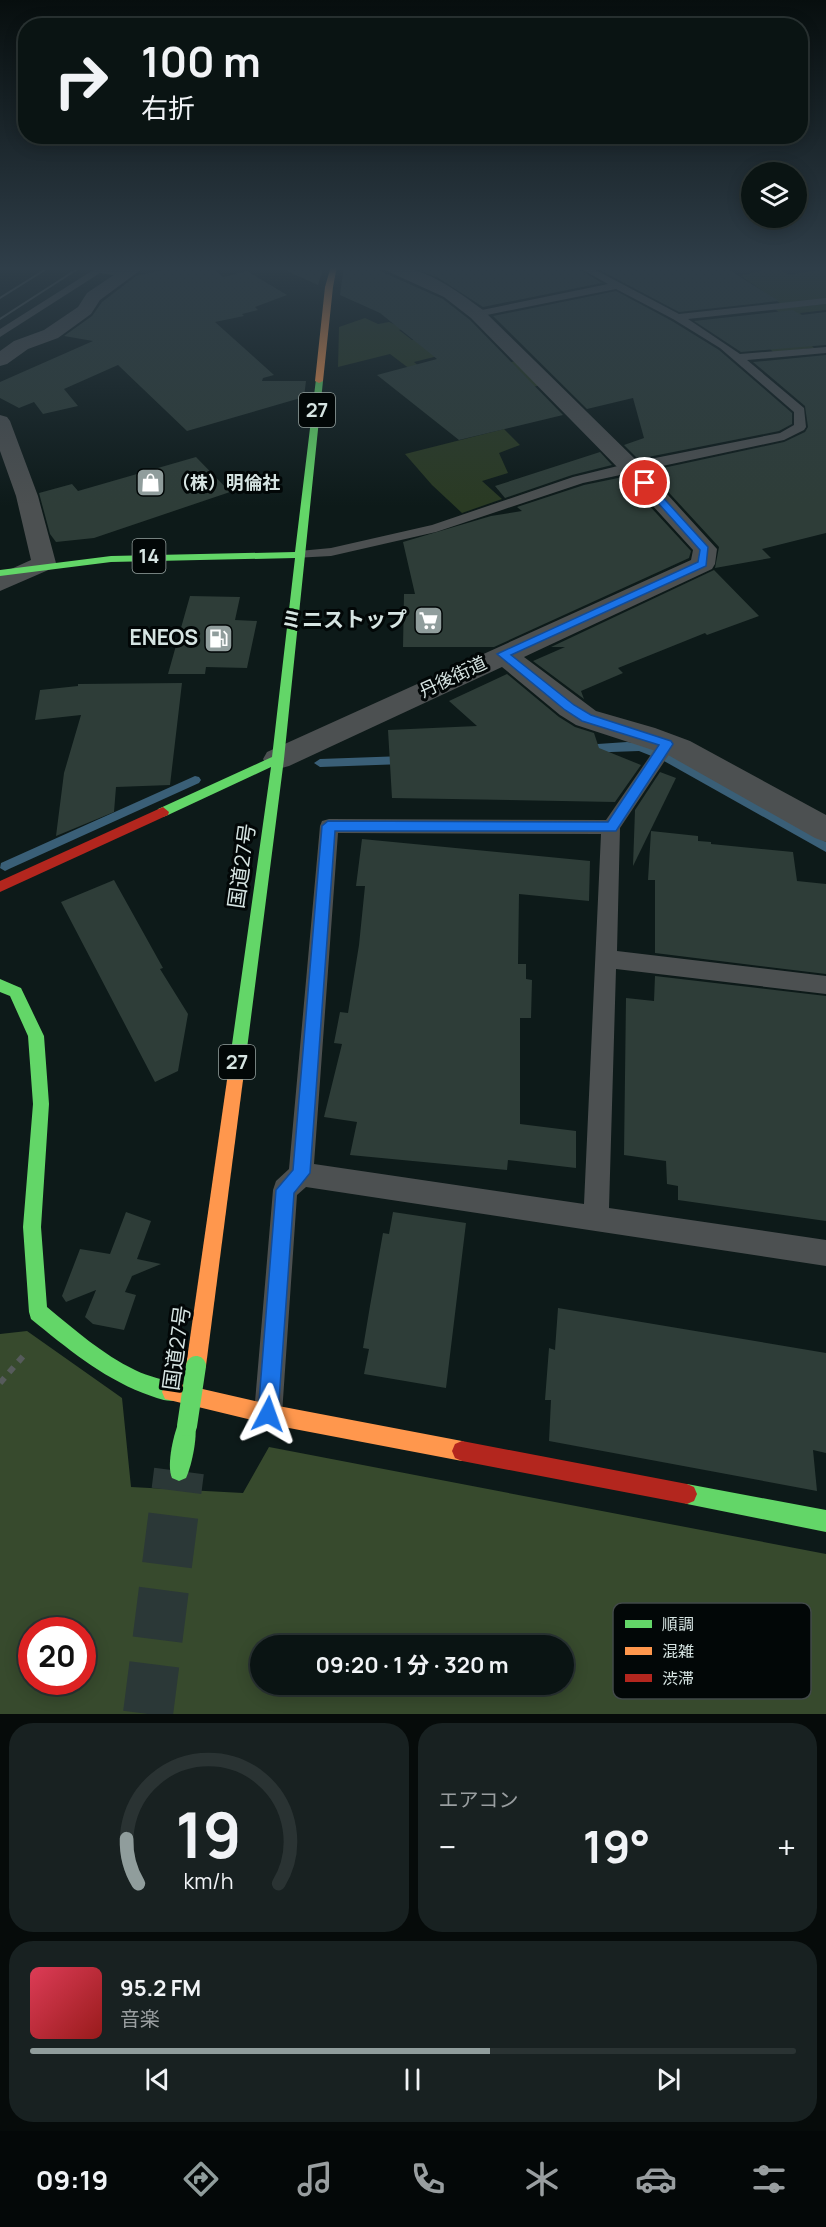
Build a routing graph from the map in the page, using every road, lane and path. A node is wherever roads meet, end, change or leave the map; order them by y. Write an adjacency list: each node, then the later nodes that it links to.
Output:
1 (20, 346): 7 (street)
2 (324, 346): 10 (main road, 国道27号 / 27)
3 (509, 346): 9 (street, 丹後街道)
4 (723, 346): 6 (lane)
5 (826, 350): 6 (lane)
6 (740, 357): 9 (lane)
7 (0, 360)
8 (0, 421): 12 (street)
9 (630, 466): 10 (lane); 15 (street, 丹後街道)
10 (299, 555): 12 (main road, 14); 17 (main road, 国道27号 / 27)
11 (0, 559): 12 (street)
12 (44, 563): 13 (main road, 14); 14 (street)
13 (0, 573)
14 (0, 583)
15 (503, 654): 16 (street); 17 (street, 丹後街道)
16 (662, 751): 18 (lane); 19 (street)
17 (278, 759): 20 (main road, 丹後街道); 30 (main road, 国道27号 / 27, bridge)
18 (611, 827): 21 (lane); 24 (lane)
19 (826, 830)
20 (0, 887)
21 (607, 958): 23 (lane); 25 (lane)
22 (0, 985): 29 (main road)
23 (826, 985)
24 (301, 1173): 25 (lane); 29 (lane)
25 (596, 1218): 26 (lane)
26 (826, 1253)
27 (8, 1375): 28 (path)
28 (0, 1383)
29 (268, 1414): 31 (main road)
30 (179, 1471)
31 (826, 1521)

